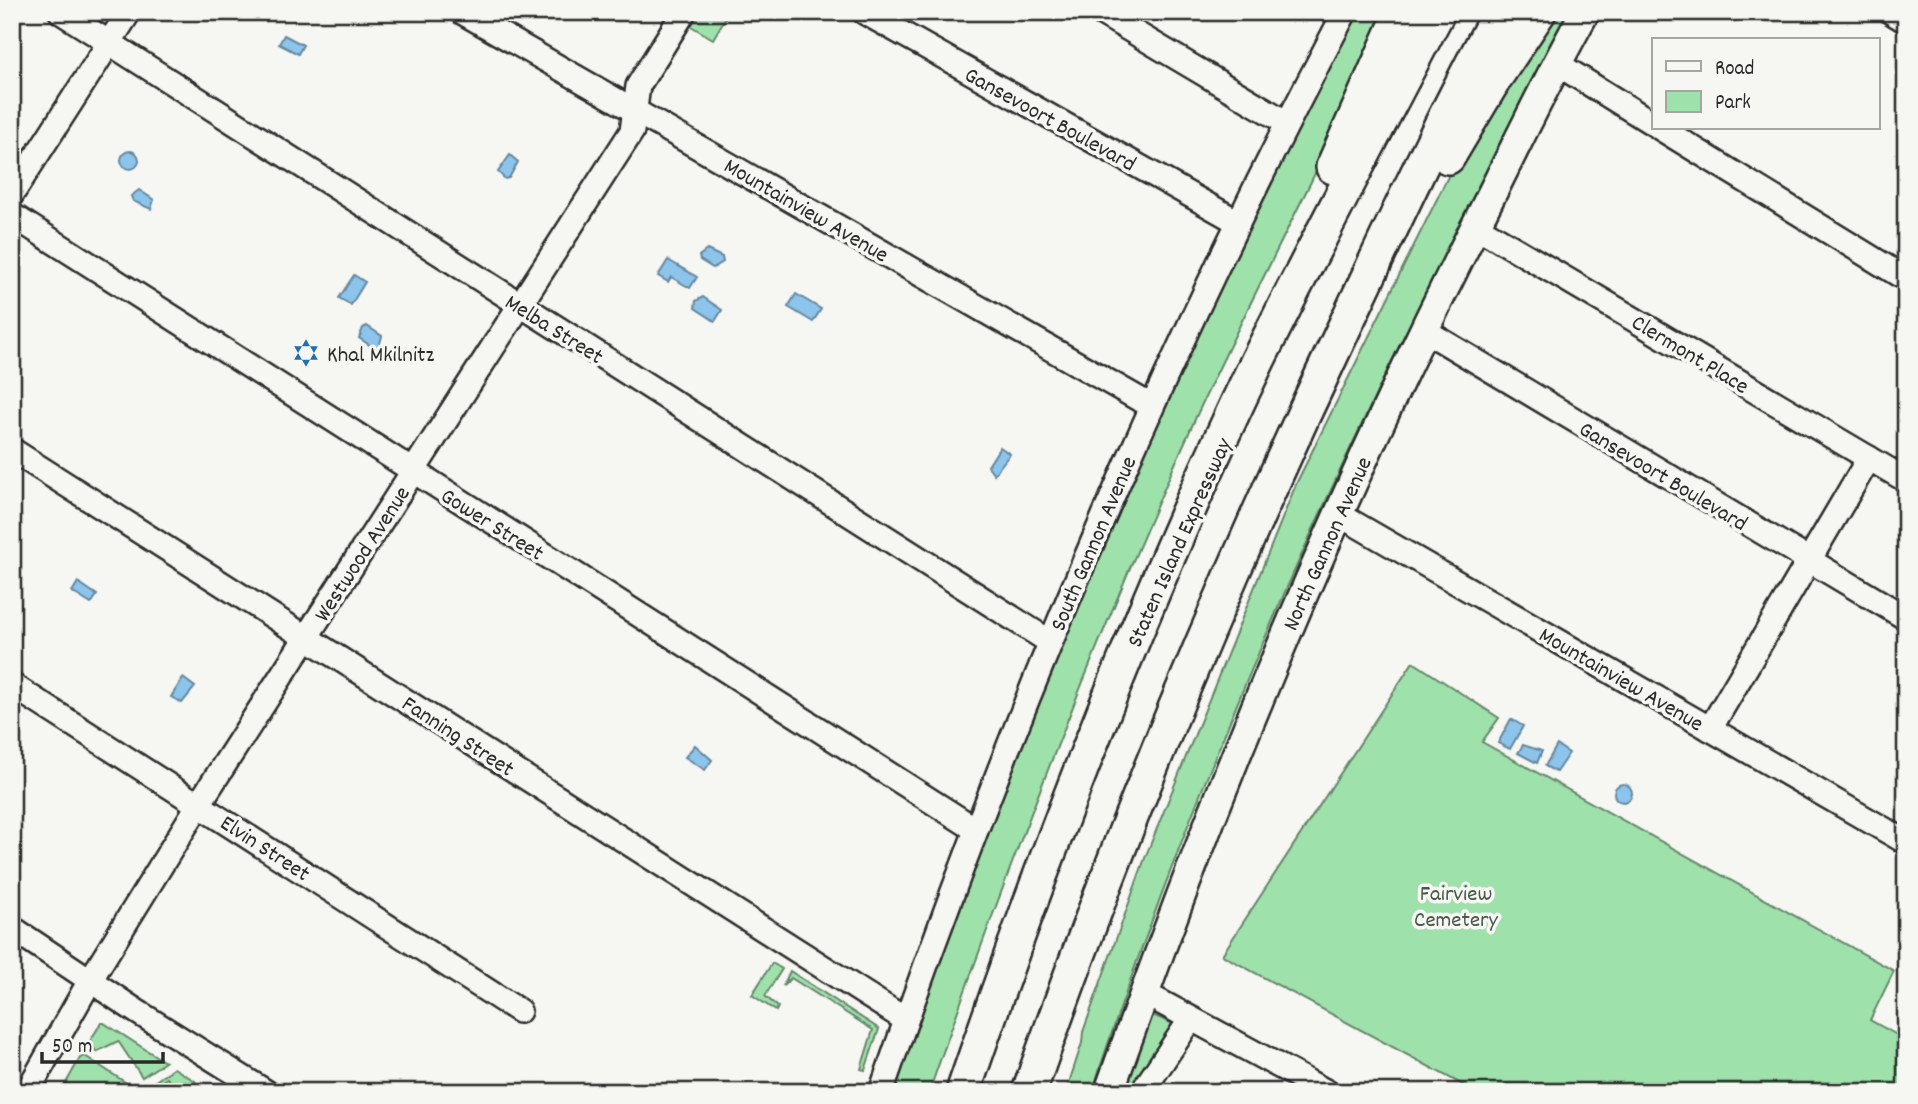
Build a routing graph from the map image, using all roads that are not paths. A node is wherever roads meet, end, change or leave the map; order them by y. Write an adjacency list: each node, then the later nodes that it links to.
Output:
1 (61, 12): 15 (street, Melba Street)
2 (129, 12): 15 (street)
3 (462, 12): 17 (street, Mountainview Avenue)
4 (684, 12): 17 (street, Westwood Avenue)
5 (864, 12): 23 (street, Gansevoort Boulevard)
6 (1100, 12): 18 (street)
7 (1345, 12): 18 (street, South Gannon Avenue)
8 (1402, 12): 25 (highway)
9 (1438, 12): 25 (highway, Staten Island Expressway)
10 (1500, 12): 28 (highway)
11 (1539, 12): 28 (highway)
12 (1585, 12): 16 (main road, North Gannon Avenue)
13 (1891, 12): 14 (street)
14 (1906, 22)
15 (109, 43): 21 (street); 27 (street, Melba Street)
16 (1556, 63): 19 (street); 24 (main road, North Gannon Avenue)
17 (633, 109): 27 (street, Westwood Avenue); 30 (street, Mountainview Avenue)
18 (1287, 123): 23 (street, South Gannon Avenue)
19 (1652, 123)
20 (1663, 130): 26 (street)
21 (12, 194)
22 (12, 215): 33 (street, Gower Street)
23 (1238, 222): 30 (street, South Gannon Avenue)
24 (1476, 226): 29 (main road, North Gannon Avenue); 32 (street, Clermont Place)
25 (1310, 257): 54 (highway, Staten Island Expressway)
26 (1906, 279)
27 (518, 304): 33 (street, Westwood Avenue); 39 (street, Melba Street)
28 (1345, 326): 55 (highway)
29 (1424, 330): 35 (main road, North Gannon Avenue); 36 (street, Gansevoort Boulevard)
30 (1152, 406): 39 (street, South Gannon Avenue)
31 (12, 450): 38 (street, Fanning Street)
32 (1869, 458): 34 (street, Clermont Place); 36 (street)
33 (412, 472): 38 (street, Westwood Avenue); 43 (street, Gower Street)
34 (1906, 480)
35 (1338, 514): 41 (street, Mountainview Avenue); 47 (main road, North Gannon Avenue)
36 (1810, 562): 37 (street, Gansevoort Boulevard); 41 (street)
37 (1906, 618)
38 (306, 638): 42 (street, Westwood Avenue); 50 (street, Fanning Street)
39 (1049, 642): 43 (street, South Gannon Avenue)
40 (12, 685): 42 (street, Elvin Street)
41 (1710, 729): 44 (street, Mountainview Avenue)
42 (199, 804): 46 (street, Westwood Avenue); 48 (street, Elvin Street)
43 (975, 829): 50 (street, South Gannon Avenue)
44 (1906, 842)
45 (12, 928): 46 (street)
46 (91, 979): 51 (street, Westwood Avenue); 52 (street)
47 (1143, 993): 49 (street); 56 (main road, North Gannon Avenue)
48 (519, 1011)
49 (1191, 1019): 57 (street); 58 (street)
50 (906, 1020): 53 (street, South Gannon Avenue)
51 (27, 1092)
52 (266, 1092)
53 (881, 1092)
54 (963, 1092)
55 (1029, 1092)
56 (1109, 1092)
57 (1142, 1092)
58 (1327, 1092)

